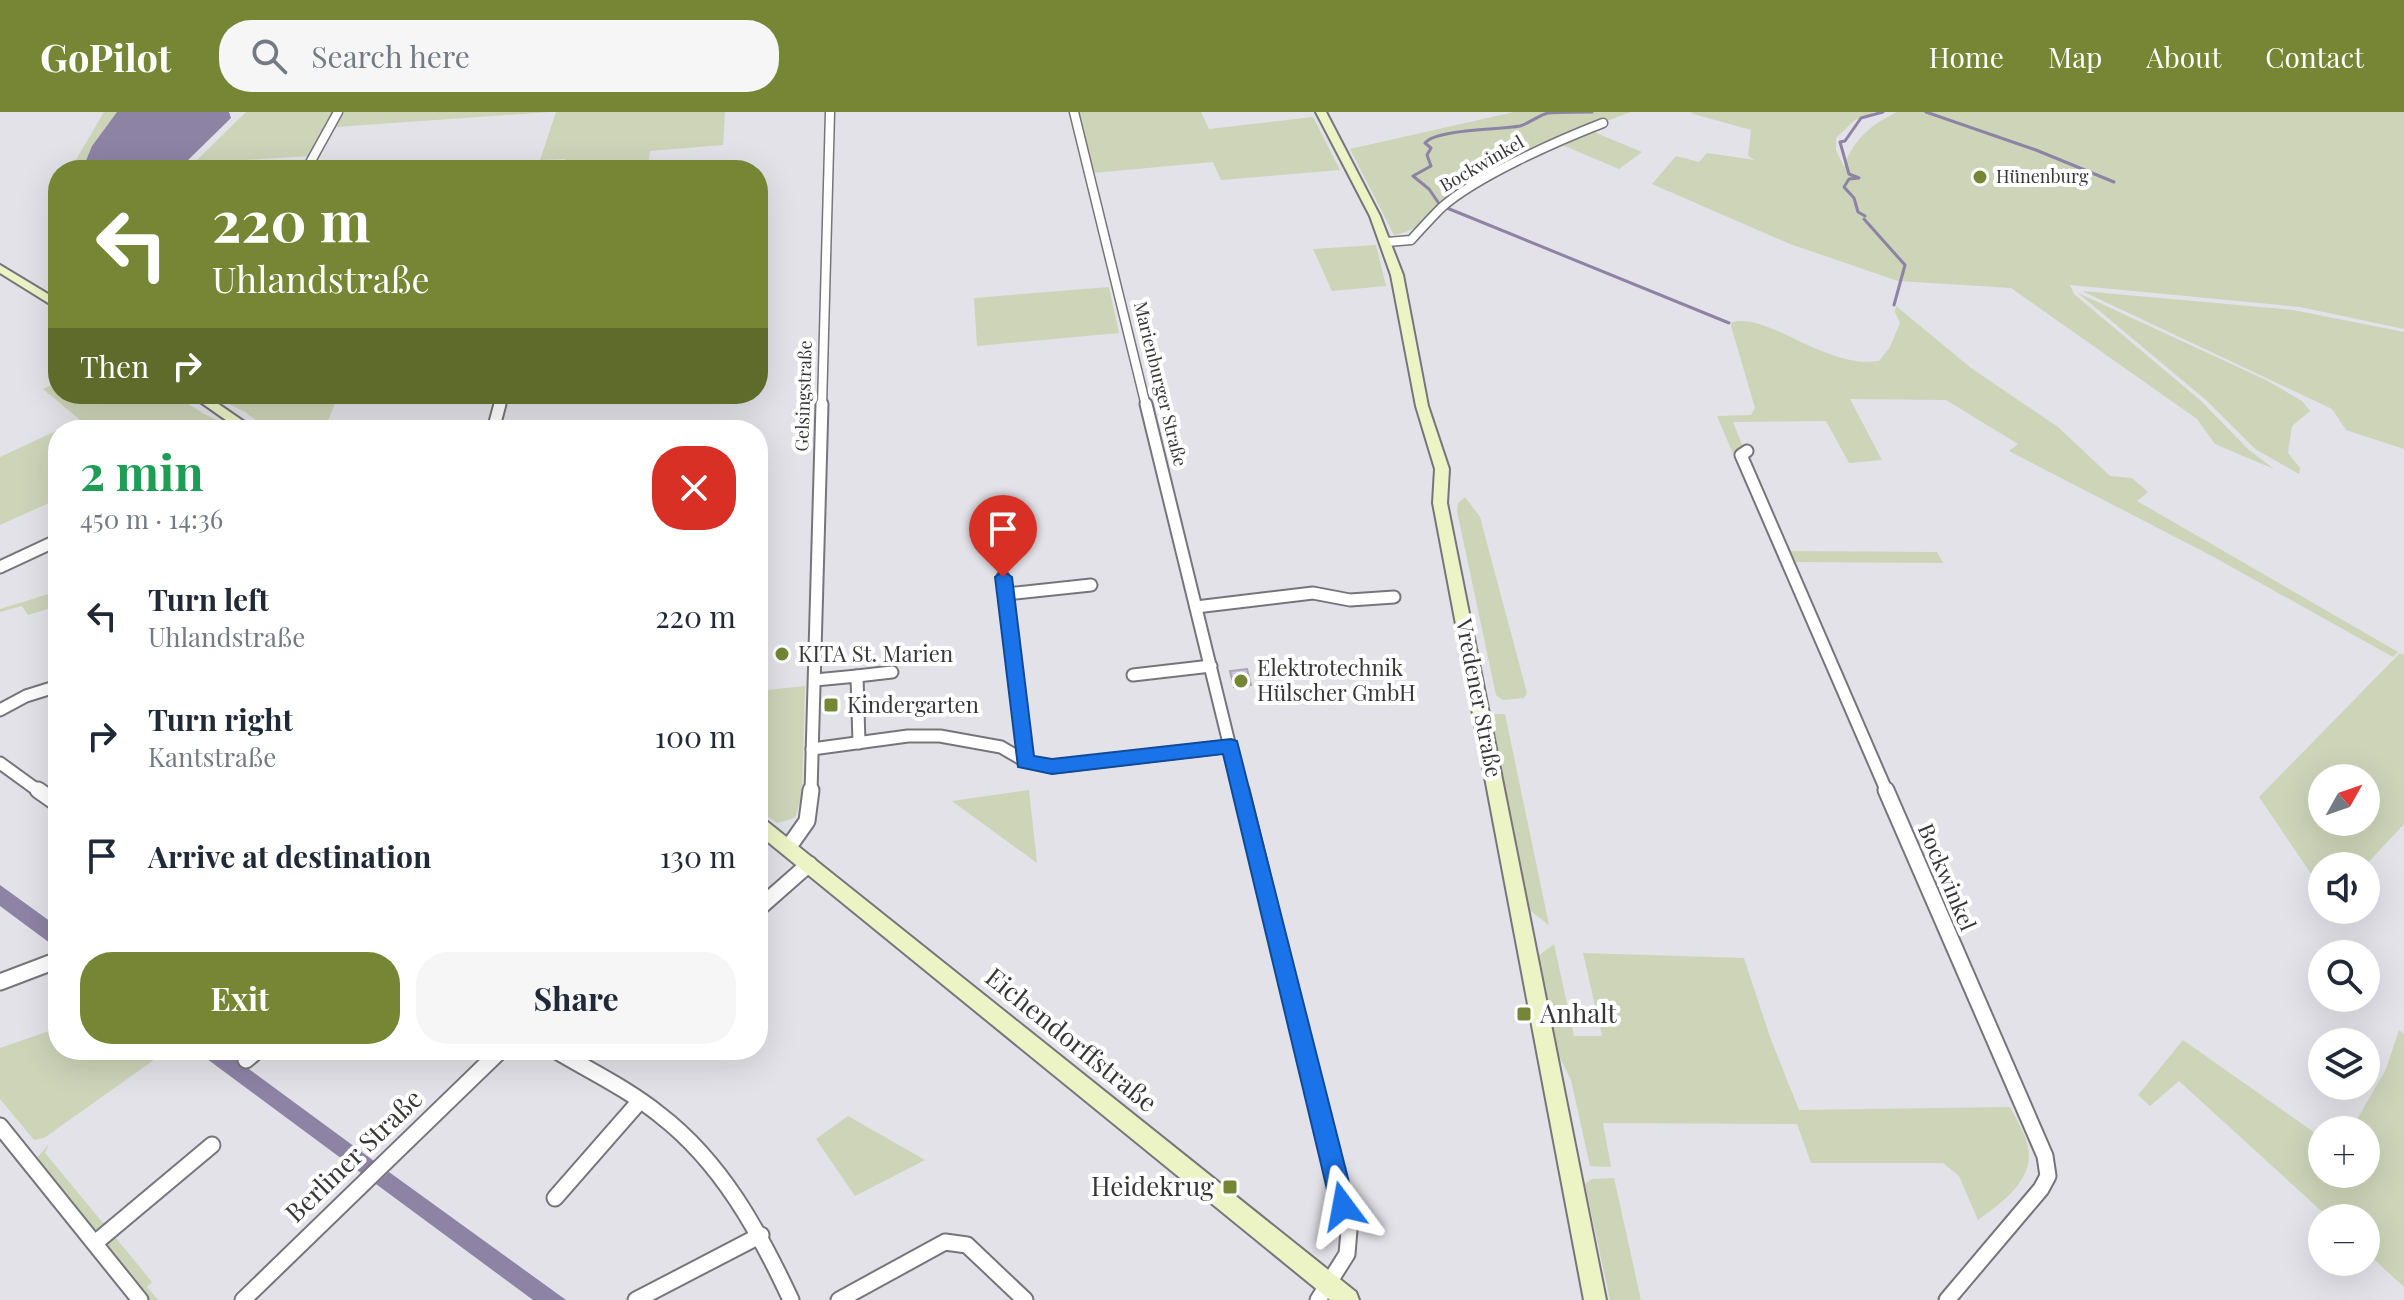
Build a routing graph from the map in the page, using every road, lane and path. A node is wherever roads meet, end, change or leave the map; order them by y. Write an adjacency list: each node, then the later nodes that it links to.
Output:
1 (338, 112): 6 (street)
2 (830, 112): 24 (street, Gelsingstraße)
3 (1074, 112): 19 (street, Marienburger Straße)
4 (1321, 112): 7 (street, Vredener Straße)
5 (1603, 123): 7 (street, Bockwinkel)
6 (312, 160)
7 (1387, 242): 55 (street, Vredener Straße)
8 (0, 268): 9 (street)
9 (48, 299)
10 (210, 404): 11 (street)
11 (234, 420)
12 (1747, 451): 56 (street, Bockwinkel)
13 (48, 545): 14 (street)
14 (0, 567)
15 (1003, 577): 17 (street)
16 (1091, 585): 17 (street)
17 (1006, 594): 30 (street)
18 (1394, 597): 19 (street)
19 (1196, 607): 20 (street, Marienburger Straße)
20 (1211, 666): 22 (street); 28 (street, Marienburger Straße)
21 (892, 672): 23 (street)
22 (1133, 675)
23 (857, 676): 24 (street); 27 (street)
24 (815, 680): 29 (street, Gelsingstraße)
25 (48, 689): 26 (street)
26 (2, 705)
27 (859, 743): 29 (street); 30 (street)
28 (1231, 746): 30 (street); 47 (street, Marienburger Straße)
29 (812, 749): 34 (street, Gelsingstraße)
30 (1025, 761)
31 (0, 763): 32 (street)
32 (48, 797)
33 (768, 832): 34 (street, Eichendorffstraße)
34 (788, 848): 35 (street, Eichendorffstraße)
35 (809, 864): 36 (street); 47 (street, Eichendorffstraße)
36 (768, 900)
37 (48, 964): 38 (street)
38 (0, 982)
39 (491, 1060): 49 (street, Berliner Straße)
40 (571, 1060): 41 (street)
41 (639, 1102): 44 (street); 45 (street)
42 (0, 1126): 46 (street)
43 (212, 1145): 46 (street)
44 (555, 1198)
45 (761, 1235): 50 (street); 51 (street)
46 (95, 1243): 48 (street)
47 (1323, 1292): 54 (street, Eichendorffstraße)
48 (140, 1300)
49 (243, 1300)
50 (636, 1300)
51 (791, 1300)
52 (839, 1300): 53 (street)
53 (1025, 1300)
54 (1348, 1300)
55 (1595, 1300)
56 (1947, 1300)

